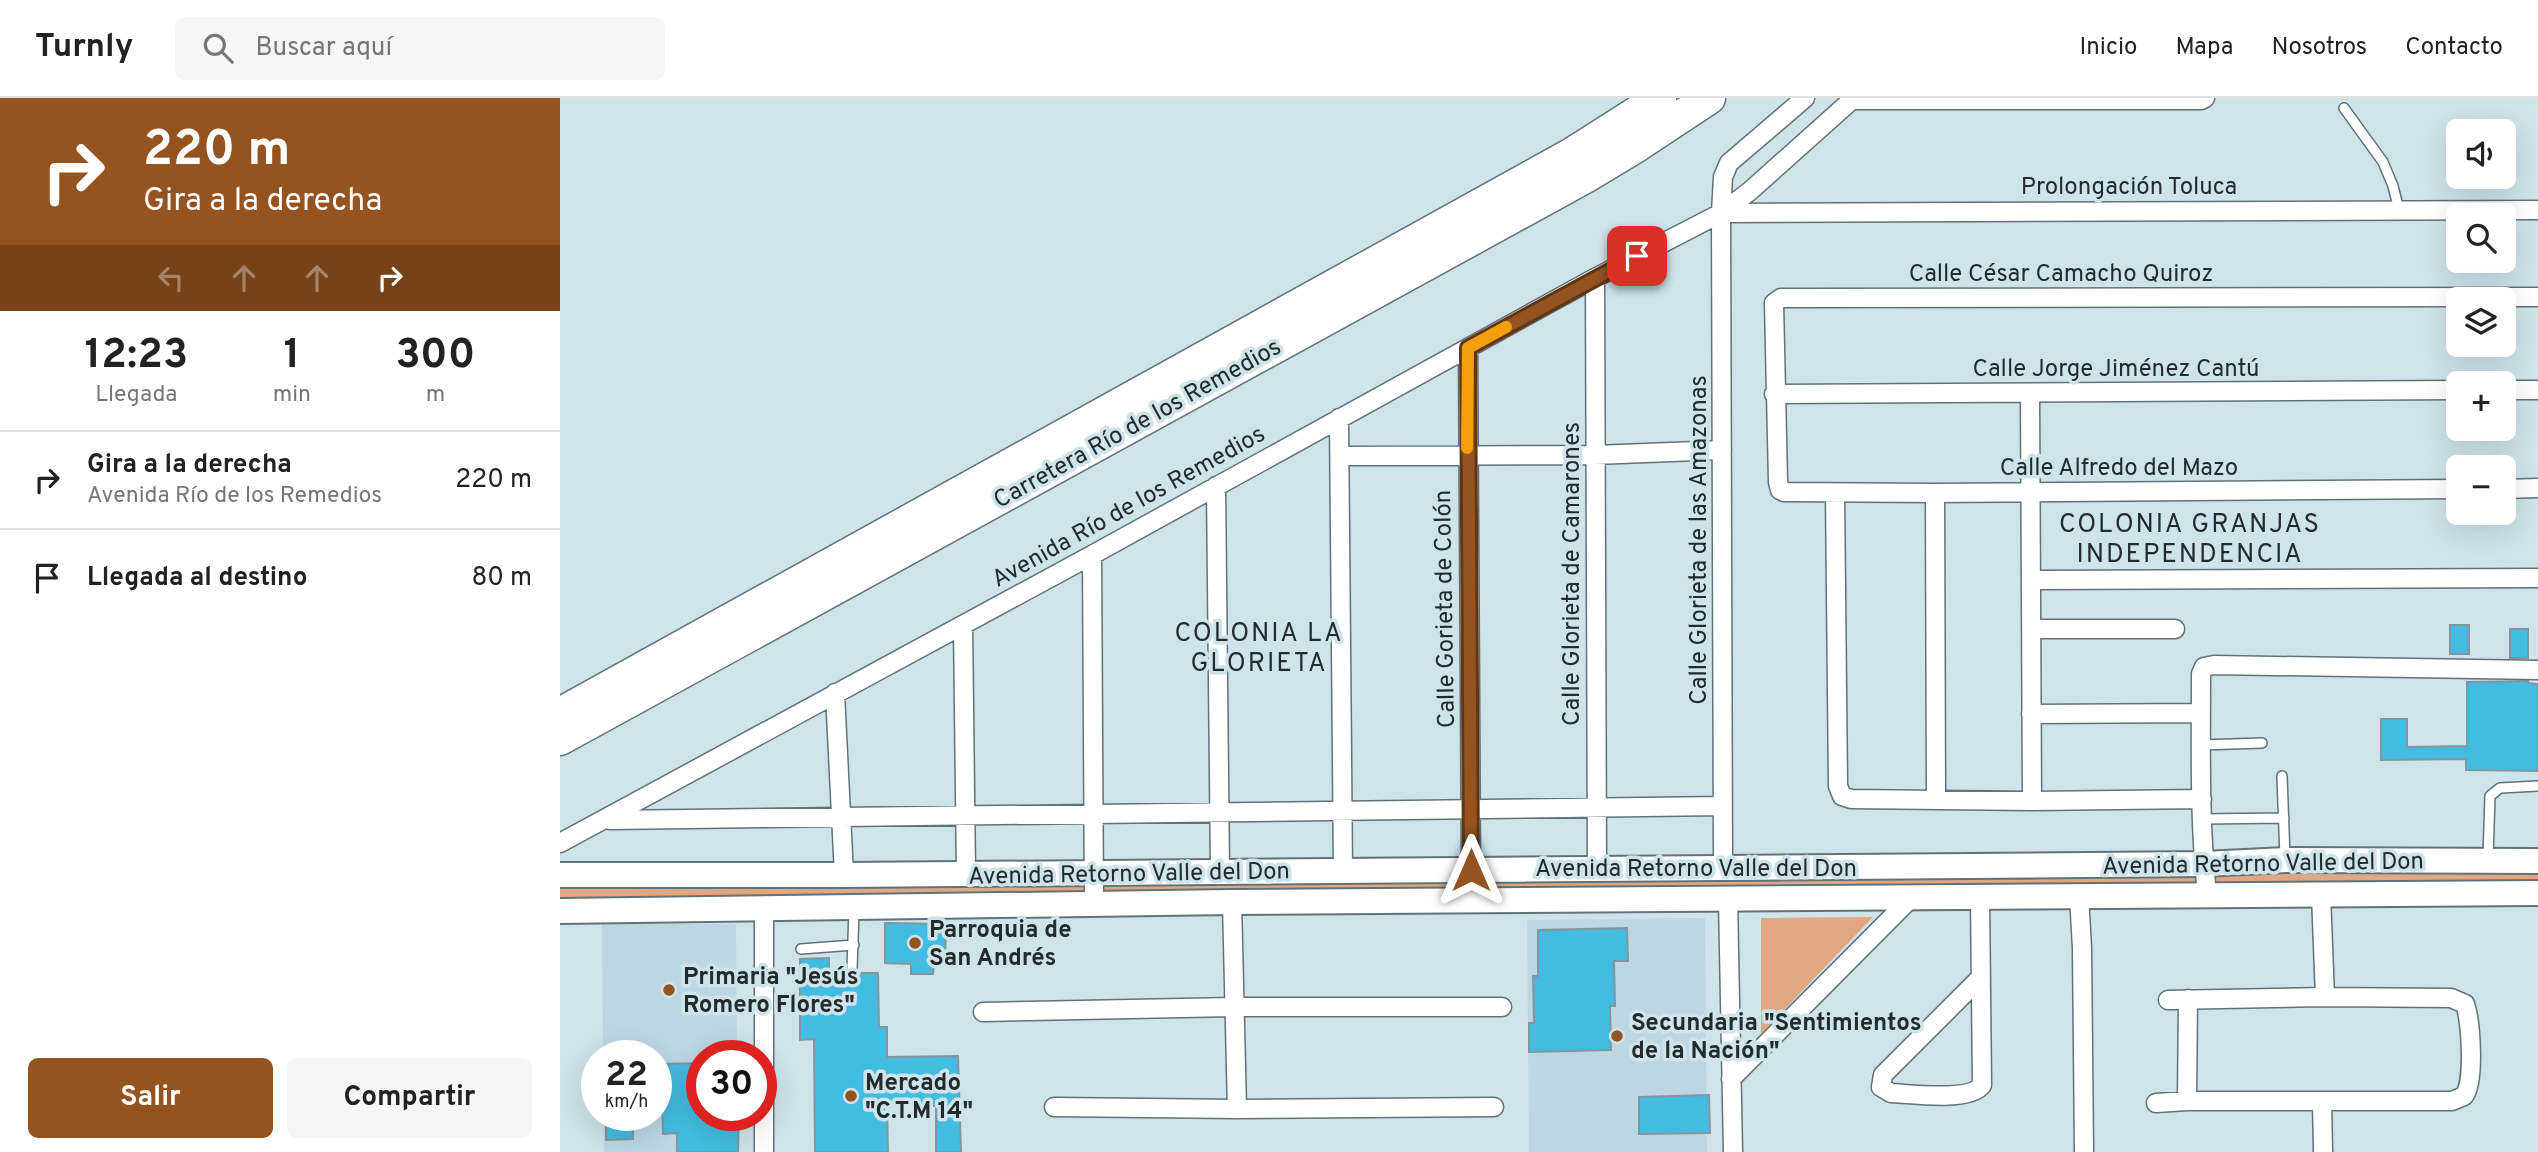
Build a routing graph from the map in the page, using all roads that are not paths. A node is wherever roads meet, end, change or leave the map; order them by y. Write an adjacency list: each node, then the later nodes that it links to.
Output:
1 (1660, 98): 40 (highway, Carretera Río de los Remedios)
2 (1709, 98): 42 (highway, Carretera Río de los Remedios)
3 (1805, 98): 9 (street, Calle Glorieta de las Amazonas)
4 (2205, 98): 5 (street)
5 (1853, 99): 9 (street, Avenida Río de los Remedios)
6 (2344, 108): 7 (lane)
7 (2399, 210): 8 (street, Prolongación Toluca); 9 (street, Prolongación Toluca)
8 (2538, 210)
9 (1721, 213): 10 (street, Avenida Río de los Remedios); 19 (street, Calle Glorieta de las Amazonas)
10 (1595, 278): 12 (street, Avenida Río de los Remedios); 21 (street, Calle Glorieta de Camarones)
11 (2538, 297): 17 (street, Calle César Camacho Quiroz)
12 (1468, 348): 18 (street, Avenida Río de los Remedios); 20 (street, Calle Gorieta de Colón)
13 (2446, 390): 16 (street, Calle Jorge Jiménez Cantú)
14 (2516, 390): 15 (street)
15 (2538, 390)
16 (2030, 393): 17 (street, Calle Jorge Jiménez Cantú); 30 (street)
17 (1774, 394): 27 (street, Calle César Camacho Quiroz)
18 (1339, 418): 22 (street); 23 (street, Avenida Río de los Remedios)
19 (1722, 450): 21 (street); 50 (street, Calle Glorieta de las Amazonas)
20 (1467, 454): 21 (street); 22 (street); 52 (street, Calle Gorieta de Colón)
21 (1595, 455): 51 (street, Calle Glorieta de Camarones)
22 (1341, 456): 53 (street)
23 (1216, 486): 31 (street, Avenida Río de los Remedios); 55 (street)
24 (2538, 488): 26 (street)
25 (2446, 489): 30 (street, Calle Alfredo del Mazo)
26 (2516, 489)
27 (1780, 490): 28 (street, Calle Alfredo del Mazo)
28 (1835, 493): 29 (street, Calle Alfredo del Mazo); 47 (street)
29 (1935, 493): 30 (street, Calle Alfredo del Mazo); 47 (street)
30 (2032, 493): 33 (street)
31 (1091, 555): 34 (street, Avenida Río de los Remedios); 54 (street)
32 (2538, 578): 33 (street)
33 (2032, 580): 35 (street)
34 (963, 625): 38 (street, Avenida Río de los Remedios); 56 (street)
35 (2031, 629): 36 (street); 41 (street)
36 (2175, 629)
37 (2538, 670): 39 (street)
38 (835, 693): 57 (street); 60 (street, Avenida Río de los Remedios)
39 (2201, 713): 41 (street); 44 (street)
40 (560, 714)
41 (2031, 714): 49 (street)
42 (560, 739)
43 (2262, 743): 44 (lane)
44 (2200, 745): 48 (street)
45 (2282, 776): 58 (lane)
46 (2538, 786): 64 (lane)
47 (1936, 798): 49 (street)
48 (2202, 799): 49 (street); 59 (street)
49 (2032, 801)
50 (1723, 806): 51 (street); 66 (street, Calle Glorieta de las Amazonas)
51 (1597, 807): 52 (street); 67 (street, Calle Glorieta de Camarones)
52 (1471, 808): 53 (street); 68 (street, Calle Gorieta de Colón)
53 (1344, 810): 55 (street); 69 (street)
54 (1093, 812): 55 (street); 56 (street); 71 (street)
55 (1221, 812): 70 (street)
56 (967, 814): 57 (street); 72 (street)
57 (841, 817): 60 (street); 74 (street)
58 (2284, 818): 59 (lane); 62 (lane)
59 (2202, 819): 65 (street)
60 (605, 820): 61 (street, Avenida Río de los Remedios)
61 (560, 843)
62 (2286, 860): 64 (street, Avenida Retorno Valle del Don); 65 (street, Avenida Retorno Valle del Don)
63 (2538, 861): 64 (street, Avenida Retorno Valle del Don)
64 (2488, 862)
65 (2204, 864): 66 (street, Avenida Retorno Valle del Don); 76 (street)
66 (1723, 868): 67 (street, Avenida Retorno Valle del Don)
67 (1597, 869): 68 (street, Avenida Retorno Valle del Don)
68 (1471, 870): 69 (street, Avenida Retorno Valle del Don)
69 (1343, 871): 70 (street, Avenida Retorno Valle del Don)
70 (1220, 872): 71 (street, Avenida Retorno Valle del Don)
71 (1094, 873): 72 (street, Avenida Retorno Valle del Don); 83 (street)
72 (966, 874): 74 (street, Avenida Retorno Valle del Don)
73 (560, 875): 74 (street, Avenida Retorno Valle del Don)
74 (844, 875)
75 (2538, 893): 77 (street, Avenida Retorno Valle del Don)
76 (2207, 894): 77 (street, Avenida Retorno Valle del Don); 79 (street, Avenida Retorno Valle del Don)
77 (2321, 895): 91 (street)
78 (1913, 896): 80 (street, Avenida Retorno Valle del Don); 81 (street, Avenida Retorno Valle del Don); 97 (street)
79 (2080, 896): 80 (street, Avenida Retorno Valle del Don); 106 (street)
80 (1980, 897): 90 (street)
81 (1728, 899): 82 (street, Avenida Retorno Valle del Don); 97 (street)
82 (1231, 902): 83 (street, Avenida Retorno Valle del Don); 94 (street)
83 (1094, 905): 85 (street, Avenida Retorno Valle del Don)
84 (764, 908): 85 (street, Avenida Retorno Valle del Don); 86 (street, Avenida Retorno Valle del Don); 104 (street)
85 (854, 908): 87 (lane)
86 (560, 911)
87 (854, 945): 88 (lane); 89 (lane)
88 (801, 949)
89 (852, 969)
90 (1981, 977): 90 (street)
91 (2325, 997): 92 (street); 99 (street)
92 (2188, 999): 93 (street); 98 (street)
93 (2168, 1000)
94 (1233, 1007): 95 (street); 96 (street); 103 (street)
95 (1502, 1007)
96 (983, 1012)
97 (1731, 1079): 105 (street)
98 (2187, 1101): 99 (street); 100 (street)
99 (2322, 1101): 107 (street)
100 (2156, 1104)
101 (1054, 1107): 103 (street)
102 (1494, 1107): 103 (street)
103 (1237, 1109)
104 (764, 1152)
105 (1733, 1152)
106 (2084, 1152)
107 (2323, 1152)

